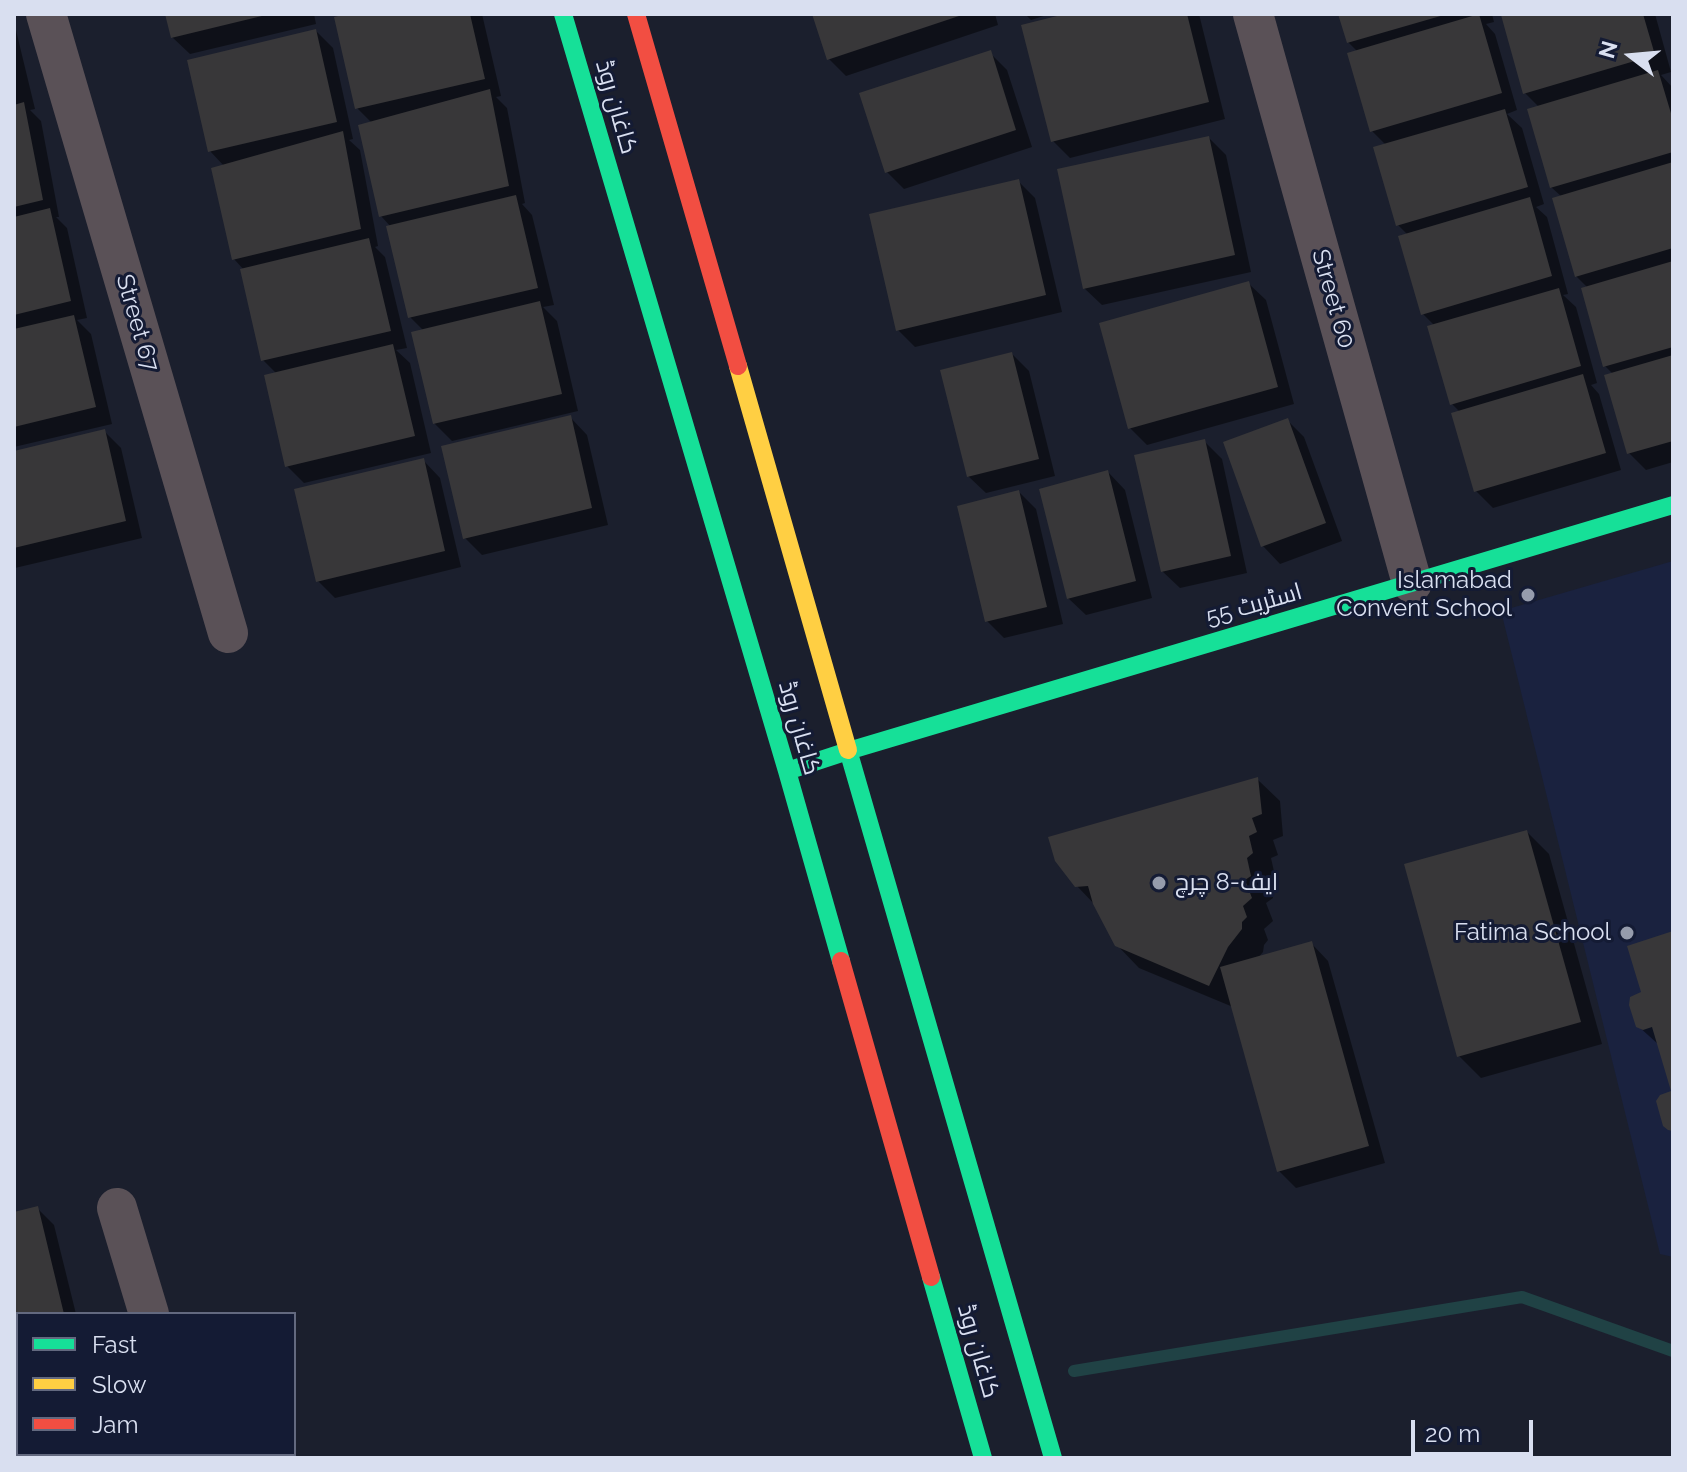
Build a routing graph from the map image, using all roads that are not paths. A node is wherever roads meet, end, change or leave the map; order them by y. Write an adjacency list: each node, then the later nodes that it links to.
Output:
1 (46, 14): 7 (street, Street 67)
2 (563, 14): 9 (street, کاغان روڈ)
3 (636, 14): 8 (street, کاغان روڈ)
4 (1253, 14): 6 (street, Street 60)
5 (1673, 505): 6 (street, اسٹریٹ 55)
6 (1412, 583): 8 (street, اسٹریٹ 55)
7 (228, 633)
8 (848, 751): 9 (street, اسٹریٹ 55); 13 (street, کاغان روڈ)
9 (787, 771): 12 (street, کاغان روڈ)
10 (117, 1208): 11 (street)
11 (148, 1312)
12 (983, 1458)
13 (1053, 1458)

